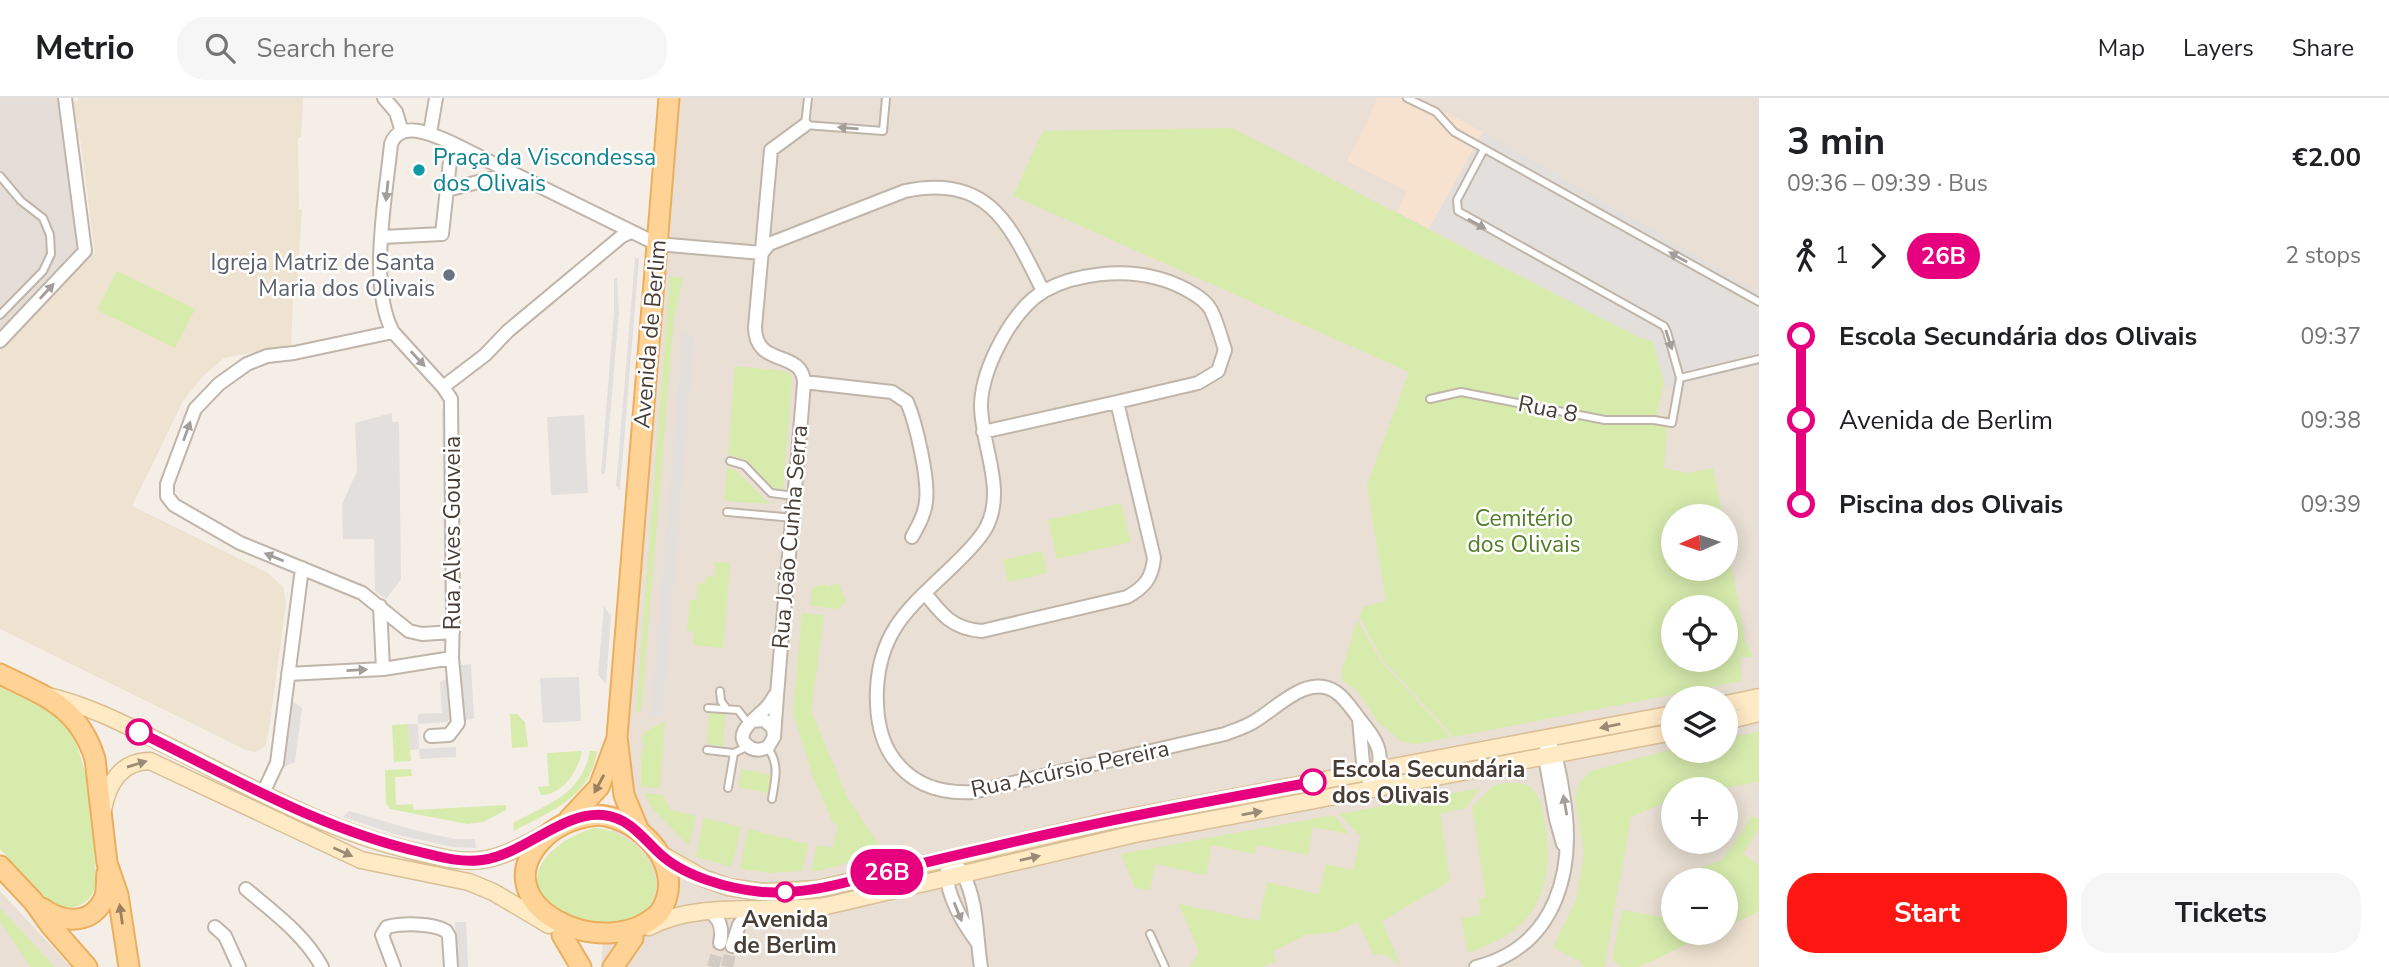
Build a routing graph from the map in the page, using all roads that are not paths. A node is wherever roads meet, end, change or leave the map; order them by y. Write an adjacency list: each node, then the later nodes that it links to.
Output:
1 (65, 98): 24 (street, one-way to 1)
2 (384, 98): 9 (street)
3 (436, 98): 10 (street)
4 (669, 98): 18 (main road, Avenida de Berlim)
5 (808, 98): 8 (lane)
6 (886, 98): 8 (lane, one-way to 8)
7 (1407, 98): 12 (lane)
8 (805, 125): 19 (street)
9 (402, 132): 10 (street); 17 (street, one-way to 17)
10 (430, 133): 11 (street)
11 (452, 144): 13 (street); 15 (street)
12 (1484, 149): 21 (lane, one-way to 12); 26 (lane, one-way to 26)
13 (513, 173): 15 (street); 16 (street)
14 (0, 176): 22 (lane)
15 (447, 190): 17 (street)
16 (631, 232): 18 (street); 28 (street)
17 (382, 237): 23 (street)
18 (657, 244): 19 (street); 58 (main road, Avenida de Berlim)
19 (762, 253): 20 (street); 27 (street)
20 (1044, 291): 30 (street, Rua Acúrsio Pereira); 31 (street, Rua Acúrsio Pereira)
21 (1759, 302)
22 (0, 315)
23 (393, 332): 28 (street, Rua Alves Gouveia, one-way to 28); 37 (street, one-way to 23)
24 (0, 341)
25 (1759, 359): 26 (lane)
26 (1680, 378): 29 (lane, Rua 8)
27 (804, 383): 33 (street, Rua João Cunha Serra); 36 (street)
28 (443, 387): 40 (street, Rua Alves Gouveia)
29 (1430, 399)
30 (1117, 402): 31 (street); 38 (street)
31 (983, 432): 38 (street, Rua Acúrsio Pereira)
32 (730, 461): 33 (lane)
33 (795, 496): 35 (street, Rua João Cunha Serra)
34 (727, 512): 35 (lane)
35 (794, 518): 46 (street, Rua João Cunha Serra)
36 (912, 537)
37 (302, 568): 39 (street); 44 (street)
38 (925, 593): 65 (street, Rua Acúrsio Pereira)
39 (380, 606): 40 (street); 42 (street)
40 (453, 632): 41 (street, Rua Alves Gouveia)
41 (452, 658): 42 (street); 57 (street, Rua Alves Gouveia)
42 (383, 669): 44 (street, one-way to 42)
43 (0, 674): 47 (main road)
44 (288, 674): 68 (street)
45 (720, 691): 51 (lane)
46 (777, 692): 55 (street); 60 (street, Rua João Cunha Serra)
47 (43, 695): 68 (main road); 70 (main road)
48 (1759, 697): 49 (main road)
49 (1738, 701)
50 (708, 708): 51 (lane)
51 (727, 709): 55 (lane)
52 (1759, 713): 54 (main road)
53 (1661, 716): 59 (main road, one-way to 59)
54 (1738, 718)
55 (750, 722): 60 (street); 61 (street)
56 (1661, 734): 64 (main road)
57 (431, 736)
58 (617, 737): 71 (main road, Avenida de Berlim, one-way to 71); 72 (main road, Avenida de Berlim)
59 (1547, 738): 64 (street); 65 (main road)
60 (771, 742): 61 (street); 69 (lane)
61 (748, 746): 63 (lane)
62 (707, 750): 63 (lane)
63 (734, 752): 66 (lane)
64 (1551, 756): 67 (main road); 98 (street)
65 (1372, 771): 67 (street, Rua Acúrsio Pereira); 74 (main road)
66 (728, 788)
67 (1374, 790): 77 (main road, one-way to 67)
68 (263, 793): 71 (main road)
69 (772, 799)
70 (102, 816): 75 (main road); 84 (main road, one-way to 84)
71 (559, 827): 72 (main road); 84 (main road)
72 (639, 831): 73 (main road)
73 (659, 853): 74 (main road); 85 (main road)
74 (949, 857): 77 (street); 78 (street)
75 (107, 863): 80 (main road); 89 (main road, one-way to 75)
76 (0, 866): 80 (main road)
77 (963, 874): 78 (main road); 87 (street)
78 (947, 878): 82 (main road); 87 (street, one-way to 87)
79 (246, 889): 91 (street)
80 (33, 901): 88 (main road)
81 (709, 911): 82 (main road); 82 (street); 85 (main road)
82 (750, 911)
83 (215, 926): 90 (street)
84 (555, 929): 85 (main road); 94 (main road)
85 (640, 932): 95 (main road)
86 (1150, 933): 97 (lane)
87 (977, 942): 96 (street)
88 (87, 967)
89 (129, 967)
90 (239, 967)
91 (322, 967)
92 (394, 967): 93 (street)
93 (451, 967)
94 (581, 967)
95 (613, 967)
96 (981, 967)
97 (1165, 967)
98 (1476, 967)

